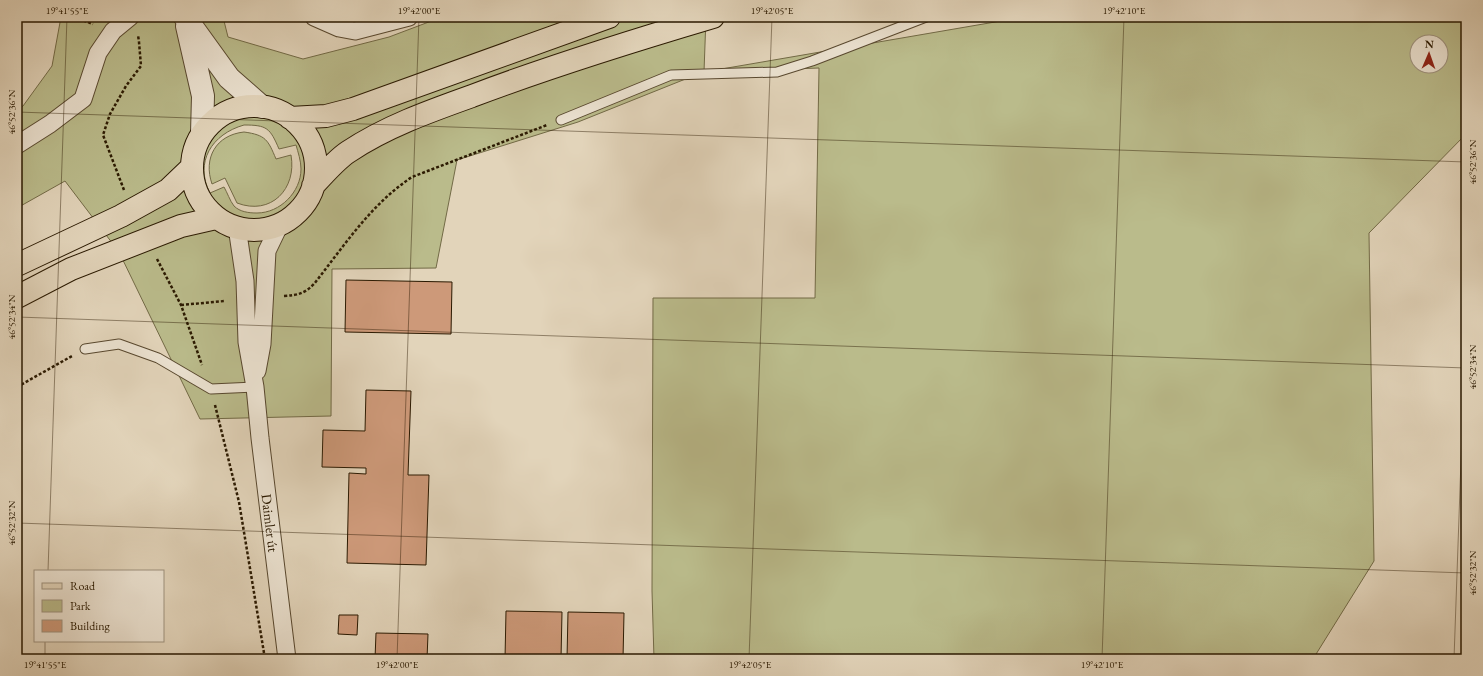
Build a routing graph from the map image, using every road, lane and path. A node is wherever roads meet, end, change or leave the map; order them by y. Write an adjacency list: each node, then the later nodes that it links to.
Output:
1 (130, 17): 13 (street)
2 (185, 17): 9 (street); 12 (street)
3 (314, 17): 4 (street)
4 (409, 17)
5 (609, 17): 10 (main road)
6 (713, 17): 15 (main road)
7 (926, 17): 11 (lane)
8 (139, 42): 16 (path)
9 (262, 107): 10 (main road); 12 (main road)
10 (290, 118): 15 (main road)
11 (561, 120): 22 (path)
12 (202, 133): 14 (main road)
13 (17, 145)
14 (191, 168): 17 (main road); 21 (main road)
15 (313, 186): 18 (main road)
16 (124, 190)
17 (216, 218): 19 (main road); 23 (main road)
18 (280, 224): 19 (main road); 28 (street, Daimler út)
19 (237, 228): 28 (street, Daimler út)
20 (157, 259): 25 (path)
21 (17, 265)
22 (278, 297)
23 (17, 298)
24 (232, 300): 25 (path)
25 (181, 305): 29 (path)
26 (85, 349): 27 (path); 29 (lane)
27 (17, 387)
28 (255, 387): 29 (lane); 31 (street, Daimler út)
29 (211, 389): 30 (path)
30 (264, 659)
31 (287, 659)

